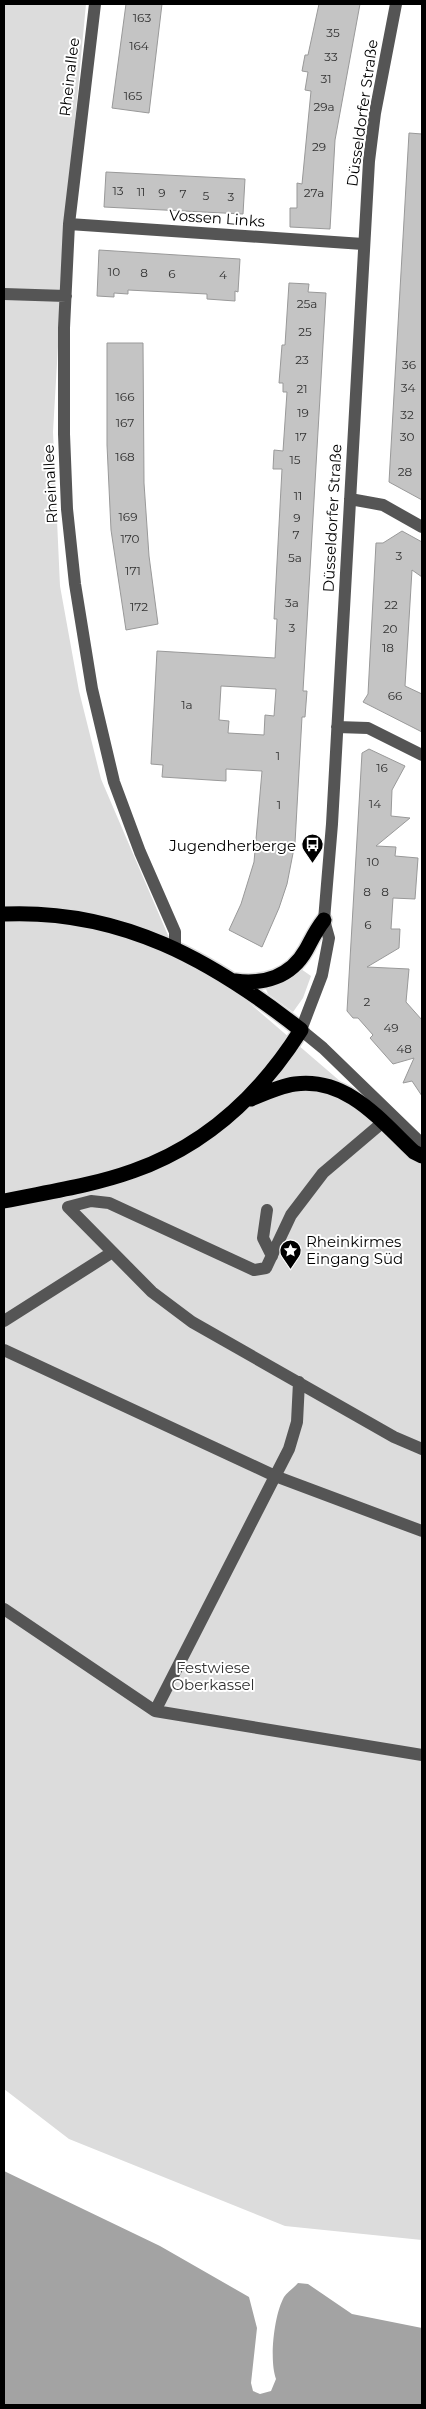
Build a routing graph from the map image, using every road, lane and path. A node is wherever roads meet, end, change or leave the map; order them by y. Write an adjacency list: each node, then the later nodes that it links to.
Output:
1 (95, 4): 3 (street, Rheinallee)
2 (396, 4): 4 (street, Düsseldorfer Straße)
3 (69, 224): 4 (street, Vossen Links); 6 (street, Rheinallee)
4 (363, 244): 7 (street, Düsseldorfer Straße)
5 (4, 294): 6 (street)
6 (66, 296): 13 (street, Rheinallee)
7 (350, 499): 8 (street); 9 (street, Düsseldorfer Straße)
8 (422, 527)
9 (337, 727): 10 (street); 12 (street, Düsseldorfer Straße)
10 (422, 755)
11 (4, 914): 13 (highway)
12 (324, 920): 14 (highway); 15 (street, Düsseldorfer Straße)
13 (175, 947): 14 (highway)
14 (235, 981): 15 (highway)
15 (301, 1030): 16 (highway); 17 (street)
16 (247, 1101): 17 (highway); 20 (highway)
17 (388, 1118): 18 (street); 19 (highway); 23 (street)
18 (422, 1144)
19 (422, 1156)
20 (4, 1201)
21 (267, 1210): 23 (street)
22 (111, 1253): 23 (street); 24 (street); 26 (street)
23 (272, 1256)
24 (4, 1321)
25 (4, 1350): 28 (street)
26 (299, 1382): 27 (street); 28 (street)
27 (422, 1449)
28 (275, 1476): 29 (street); 31 (street)
29 (422, 1531)
30 (4, 1608): 31 (street)
31 (155, 1712): 32 (street)
32 (422, 1755)

